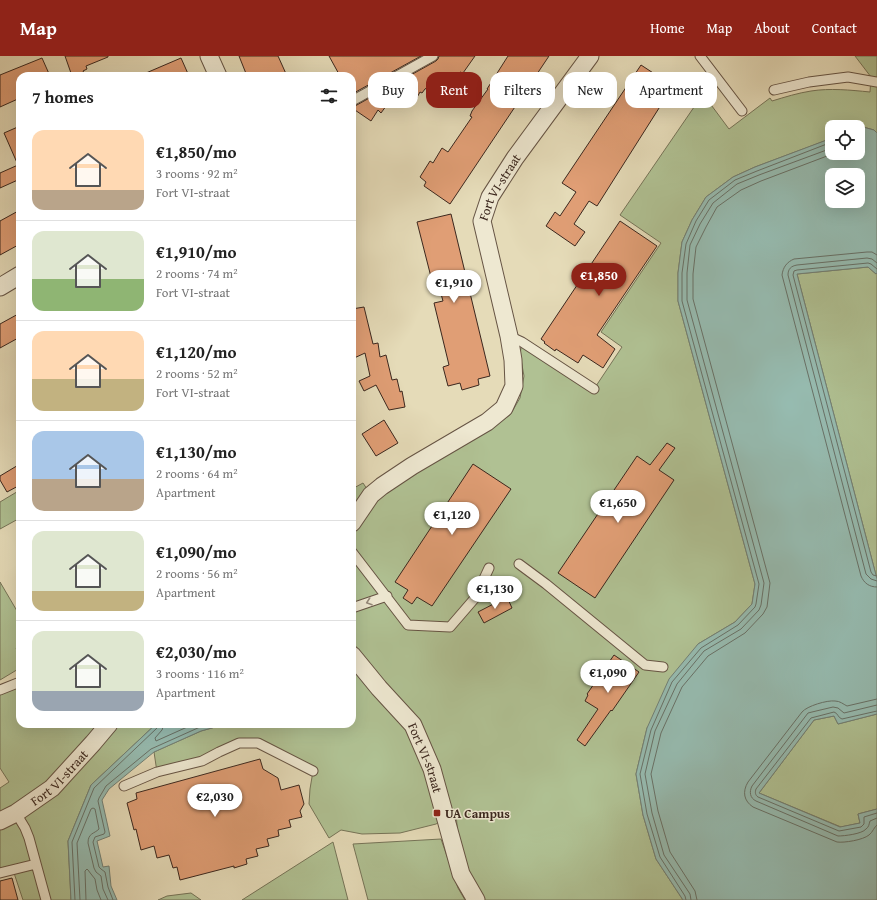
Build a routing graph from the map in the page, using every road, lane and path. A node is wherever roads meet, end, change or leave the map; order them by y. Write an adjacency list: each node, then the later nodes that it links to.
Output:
1 (209, 56): 5 (street)
2 (433, 56): 8 (lane)
3 (590, 56): 12 (street, Fort VI-straat)
4 (700, 56): 9 (lane)
5 (216, 72)
6 (877, 82): 7 (lane)
7 (774, 90)
8 (356, 99)
9 (742, 111)
10 (16, 277): 11 (street)
11 (0, 287)
12 (509, 336): 13 (lane); 14 (street, Fort VI-straat)
13 (594, 390)
14 (356, 516)
15 (356, 557): 18 (lane)
16 (519, 564): 21 (lane)
17 (489, 568): 18 (lane)
18 (387, 596): 19 (lane, one-way to 19)
19 (356, 607)
20 (356, 660): 32 (street, Fort VI-straat)
21 (663, 667)
22 (16, 684): 23 (lane)
23 (0, 690)
24 (105, 728): 27 (street, Fort VI-straat)
25 (313, 771): 26 (lane)
26 (124, 786)
27 (16, 813): 28 (street, Fort VI-straat); 29 (lane)
28 (0, 821)
29 (36, 864): 30 (lane); 31 (lane)
30 (0, 874)
31 (46, 900)
32 (476, 900)

